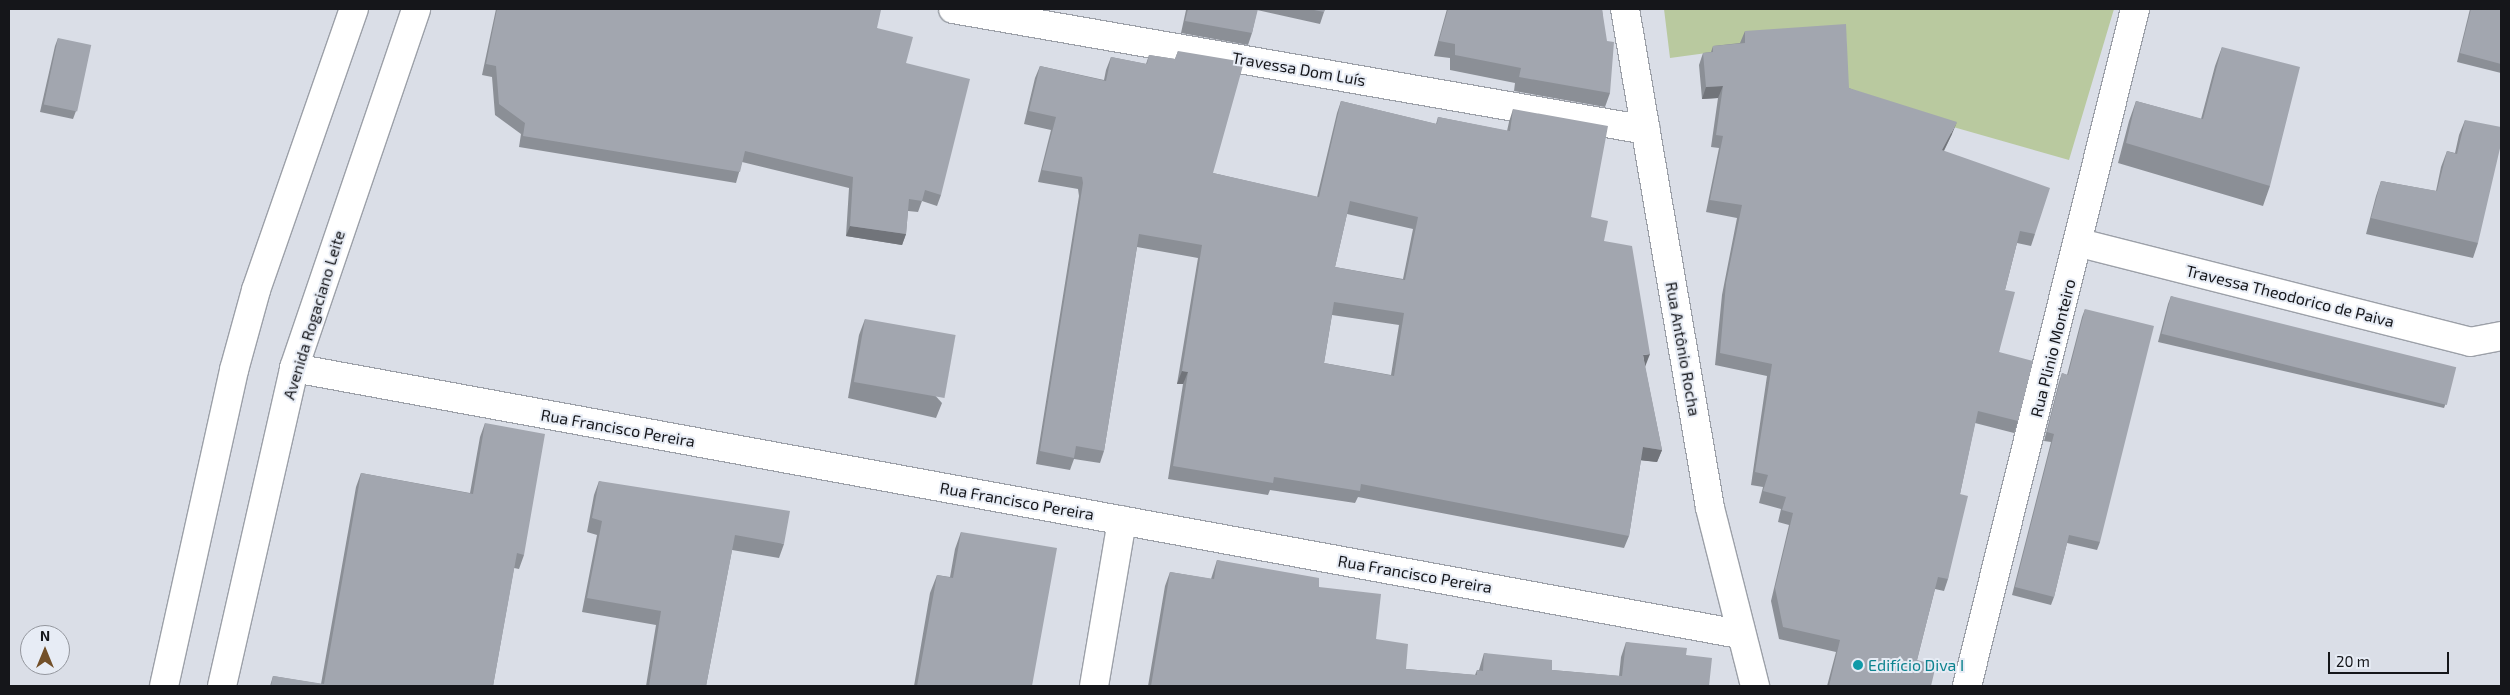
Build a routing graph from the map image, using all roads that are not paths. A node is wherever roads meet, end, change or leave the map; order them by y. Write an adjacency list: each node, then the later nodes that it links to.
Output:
1 (354, 9): 12 (street)
2 (416, 9): 9 (street, Avenida Rogaciano Leite)
3 (953, 9): 6 (street, Travessa Dom Luís)
4 (1625, 9): 6 (street, Rua Antônio Rocha)
5 (2135, 9): 7 (street, Rua Plinio Monteiro)
6 (1646, 130): 11 (street, Rua Antônio Rocha)
7 (2080, 242): 8 (street, Travessa Theodorico de Paiva); 16 (street, Rua Plinio Monteiro)
8 (2501, 336)
9 (294, 368): 10 (street, Rua Francisco Pereira); 13 (street, Avenida Rogaciano Leite)
10 (1122, 520): 11 (street, Rua Francisco Pereira); 14 (street)
11 (1739, 634): 15 (street, Rua Antônio Rocha)
12 (164, 686)
13 (222, 686)
14 (1094, 686)
15 (1754, 686)
16 (1967, 686)

